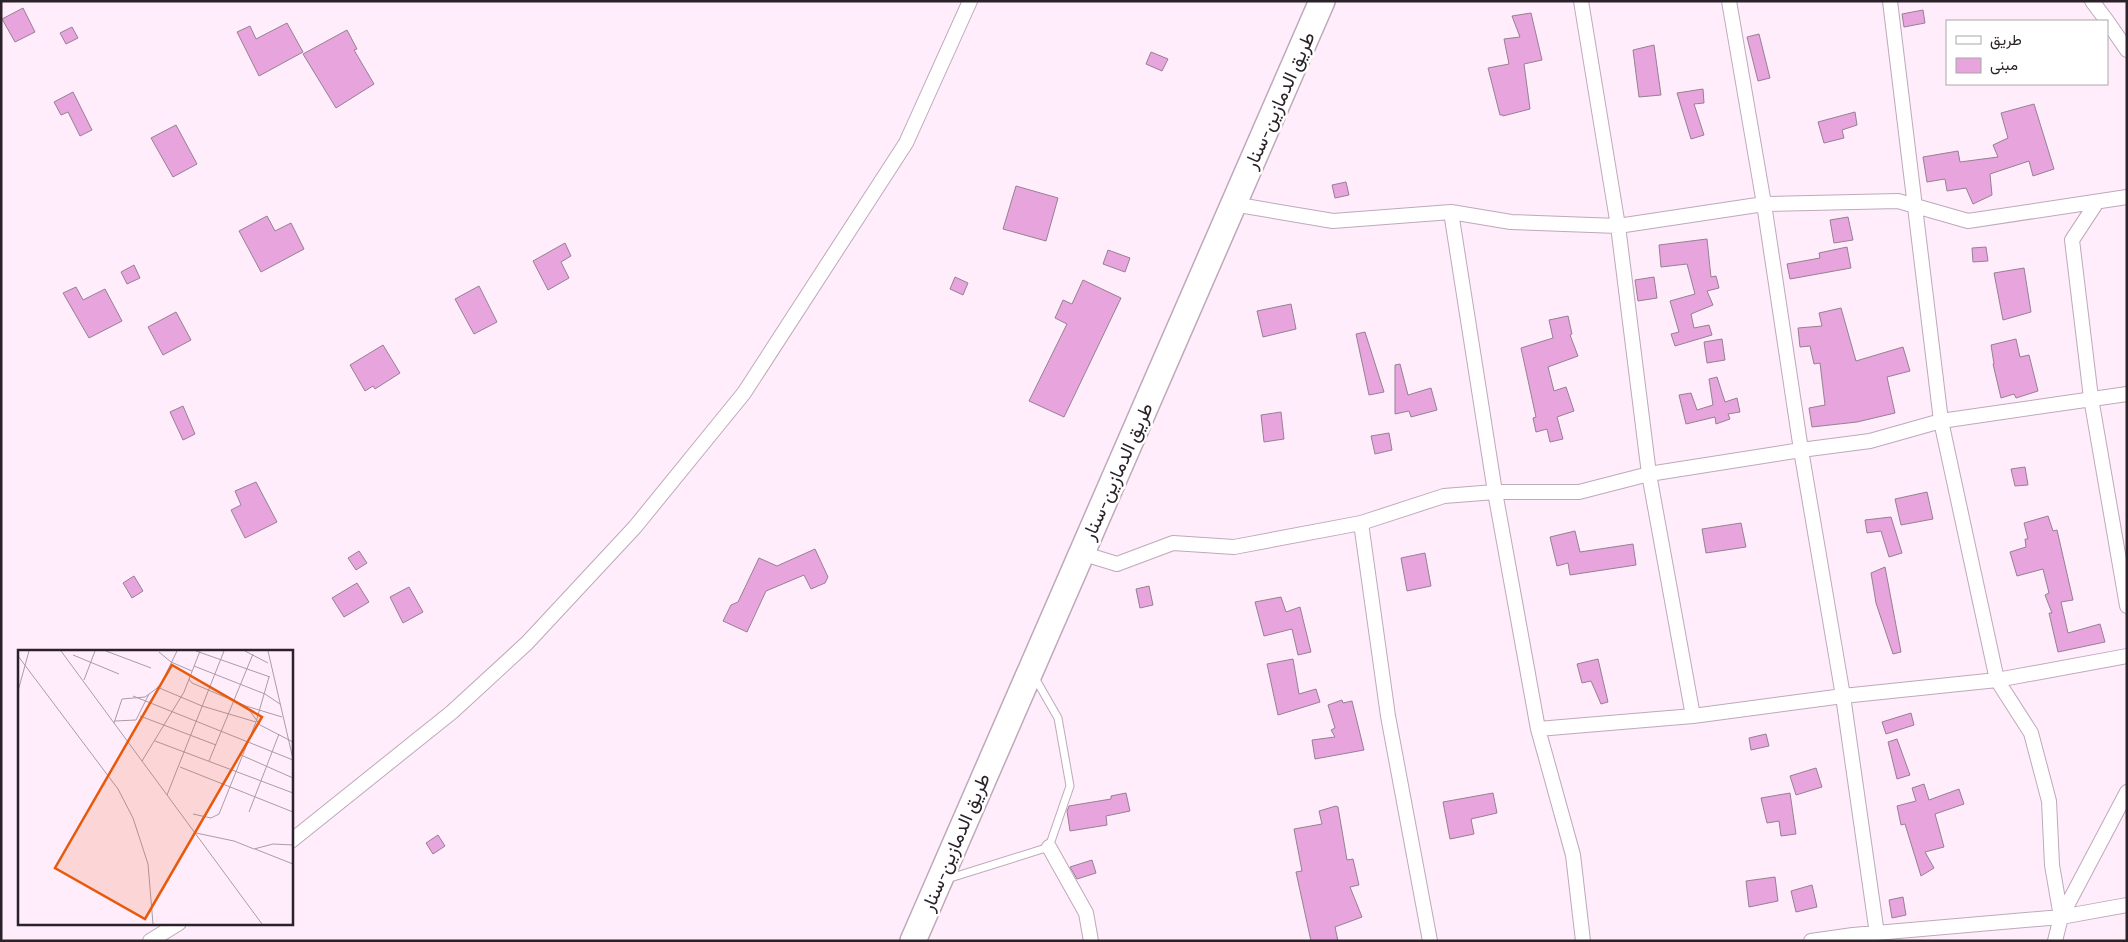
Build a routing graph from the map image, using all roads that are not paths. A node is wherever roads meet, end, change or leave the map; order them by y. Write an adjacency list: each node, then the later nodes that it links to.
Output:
1 (970, 1): 33 (street)
2 (1322, 1): 12 (highway, طريق الدمازين-سنار)
3 (1581, 1): 16 (street)
4 (1729, 1): 13 (street)
5 (1890, 1): 14 (street)
6 (2092, 1): 7 (street)
7 (2106, 20)
8 (2108, 22): 9 (street)
9 (2127, 50)
10 (2127, 197): 11 (street)
11 (2097, 202): 14 (street); 18 (street)
12 (1233, 204): 15 (street); 24 (highway, طريق الدمازين-سنار)
13 (1764, 204): 14 (street); 16 (street); 20 (street)
14 (1915, 206): 19 (street)
15 (1451, 212): 16 (street); 22 (street)
16 (1618, 226): 21 (street)
17 (2127, 394): 18 (street)
18 (2091, 398): 19 (street); 25 (street)
19 (1941, 421): 20 (street); 28 (street)
20 (1801, 450): 21 (street); 29 (street)
21 (1649, 474): 22 (street); 30 (street)
22 (1495, 492): 23 (street); 31 (street)
23 (1361, 523): 24 (street); 43 (street)
24 (1081, 553): 27 (highway, طريق الدمازين-سنار)
25 (2127, 606)
26 (2127, 656): 28 (street)
27 (1030, 670): 34 (lane); 35 (highway, طريق الدمازين-سنار)
28 (1997, 680): 29 (street); 37 (street)
29 (1843, 696): 30 (street); 39 (street)
30 (1693, 716): 31 (street)
31 (1538, 729): 44 (street)
32 (2127, 792): 37 (street)
33 (292, 840)
34 (1049, 847): 35 (lane); 42 (street)
35 (937, 882): 41 (highway, طريق الدمازين-سنار)
36 (2127, 905): 37 (street)
37 (2061, 918): 39 (street); 46 (street)
38 (177, 924): 40 (street)
39 (1877, 937): 45 (street)
40 (150, 941)
41 (913, 941)
42 (1091, 941)
43 (1430, 941)
44 (1583, 941)
45 (1811, 941)
46 (2054, 941)

